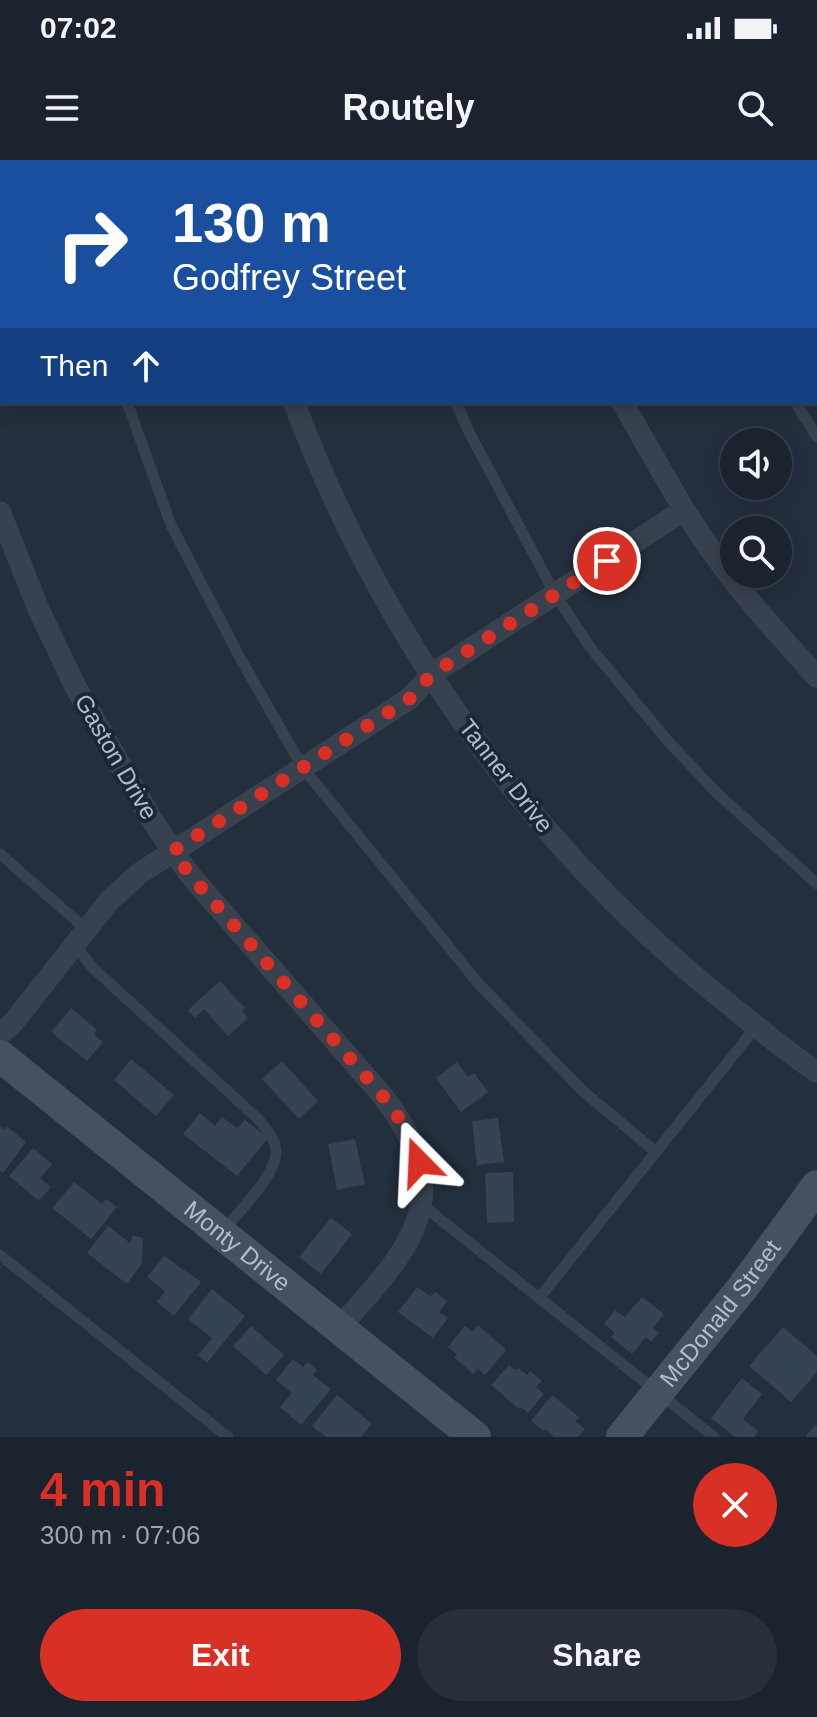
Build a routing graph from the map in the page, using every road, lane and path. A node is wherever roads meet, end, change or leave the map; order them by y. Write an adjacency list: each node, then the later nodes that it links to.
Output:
1 (128, 404): 12 (lane)
2 (295, 404): 10 (street, Tanner Drive)
3 (457, 404): 9 (lane)
4 (623, 404): 7 (street)
5 (796, 404): 6 (lane)
6 (817, 437)
7 (684, 510): 9 (street); 11 (street)
8 (0, 512): 13 (street, Gaston Drive)
9 (555, 594): 10 (street); 15 (lane)
10 (432, 674): 12 (street); 17 (street, Tanner Drive)
11 (817, 677)
12 (303, 768): 13 (street); 21 (lane)
13 (173, 851): 16 (street); 23 (street, Gaston Drive)
14 (0, 854): 16 (lane)
15 (817, 884)
16 (81, 938): 18 (street); 24 (lane)
17 (756, 1027): 20 (street, Tanner Drive); 21 (lane)
18 (0, 1034)
19 (0, 1056): 24 (street, Monty Drive)
20 (817, 1072)
21 (656, 1152): 26 (lane)
22 (817, 1186): 28 (street, McDonald Street)
23 (421, 1204): 26 (lane); 27 (street, Gaston Drive)
24 (220, 1234): 27 (street, Monty Drive)
25 (0, 1255): 30 (lane)
26 (539, 1298): 28 (lane)
27 (338, 1329): 31 (street, Monty Drive)
28 (658, 1392): 32 (street, McDonald Street); 33 (lane)
29 (817, 1431): 34 (lane)
30 (228, 1437)
31 (475, 1437)
32 (622, 1437)
33 (714, 1437)
34 (812, 1437)

